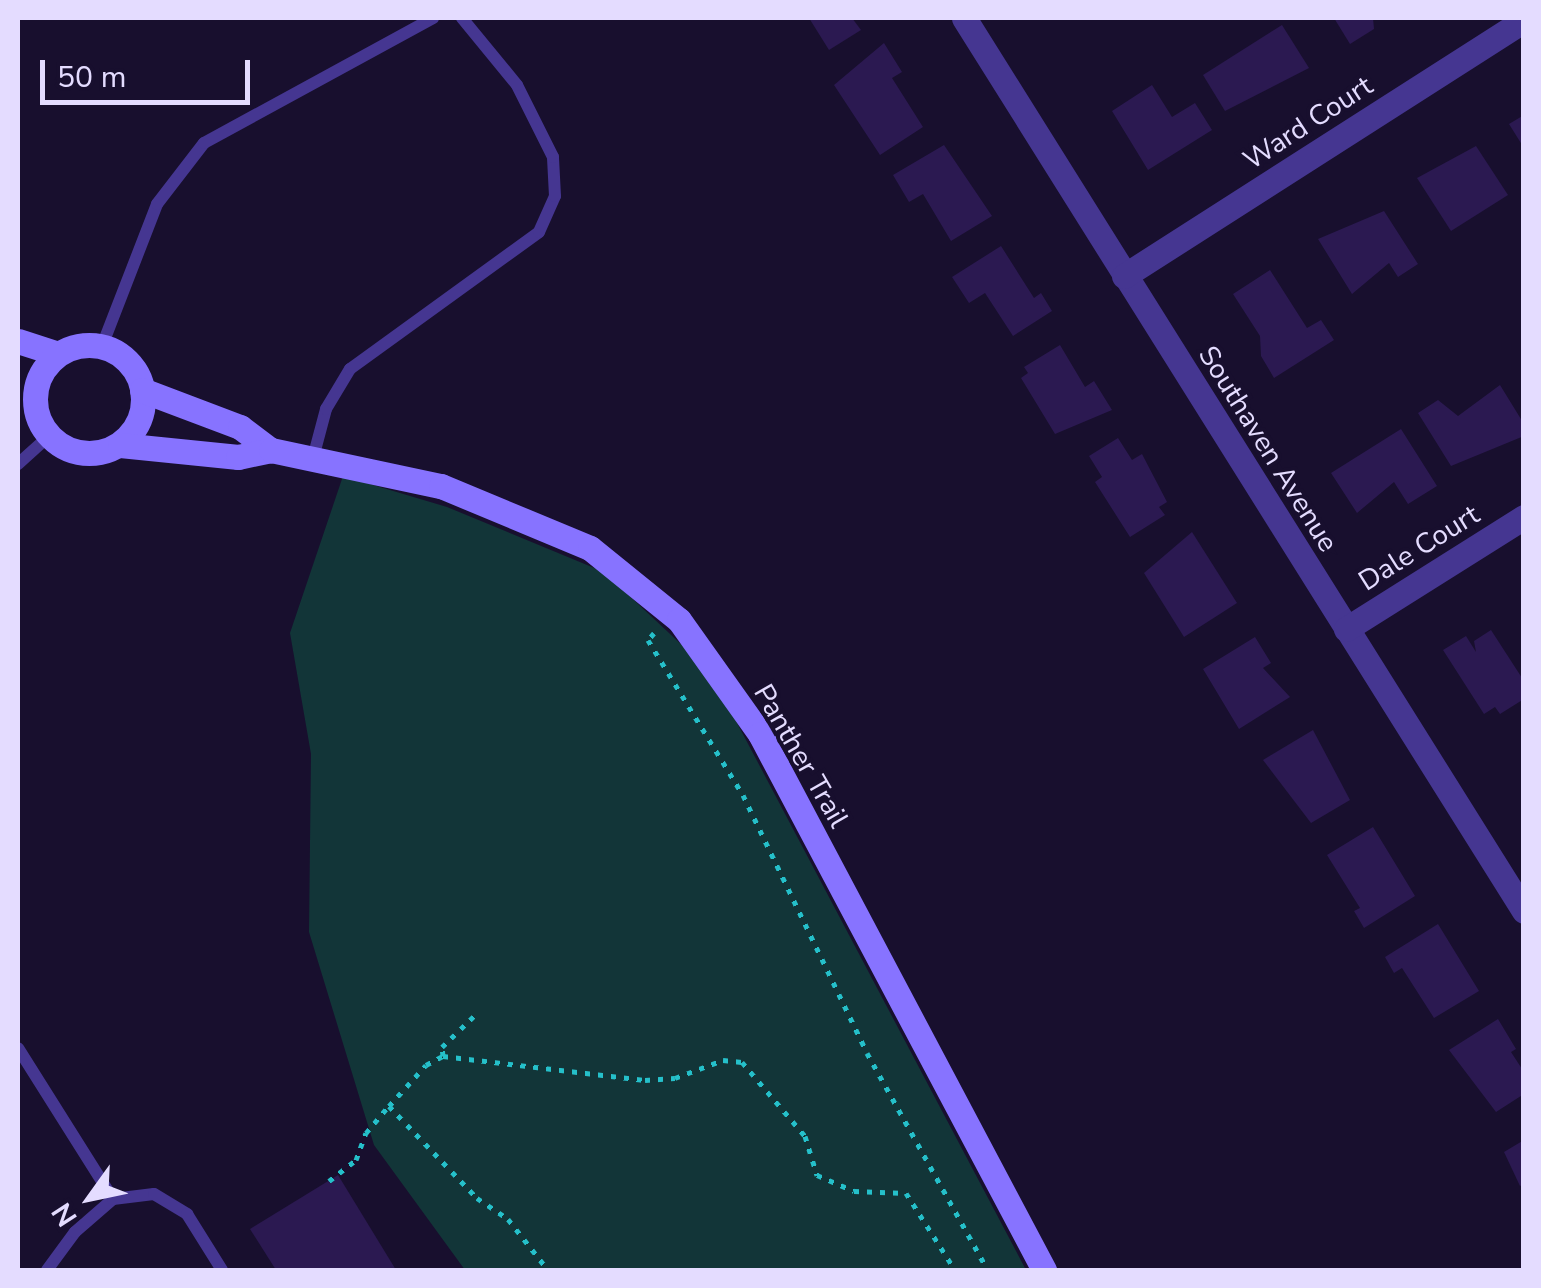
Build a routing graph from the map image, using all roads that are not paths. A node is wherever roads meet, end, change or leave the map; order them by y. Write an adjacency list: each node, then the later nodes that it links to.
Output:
1 (434, 18): 7 (lane)
2 (462, 18): 14 (lane)
3 (964, 18): 5 (street, Southaven Avenue)
4 (1524, 20): 5 (street, Ward Court)
5 (1124, 276): 17 (street, Southaven Avenue)
6 (18, 342): 8 (street)
7 (102, 346): 8 (street); 10 (street)
8 (58, 354): 9 (street)
9 (26, 386): 11 (street)
10 (142, 390): 12 (street); 13 (street, Panther Trail)
11 (48, 436): 12 (street); 15 (lane)
12 (120, 444): 13 (street, Panther Trail)
13 (271, 450): 14 (street, Panther Trail)
14 (312, 458): 23 (street, Panther Trail)
15 (18, 464)
16 (1524, 518): 17 (street, Dale Court)
17 (1346, 629): 18 (street, Southaven Avenue)
18 (1524, 910)
19 (18, 1048): 20 (lane)
20 (113, 1200): 21 (lane); 22 (lane)
21 (48, 1270)
22 (222, 1270)
23 (1044, 1270)

